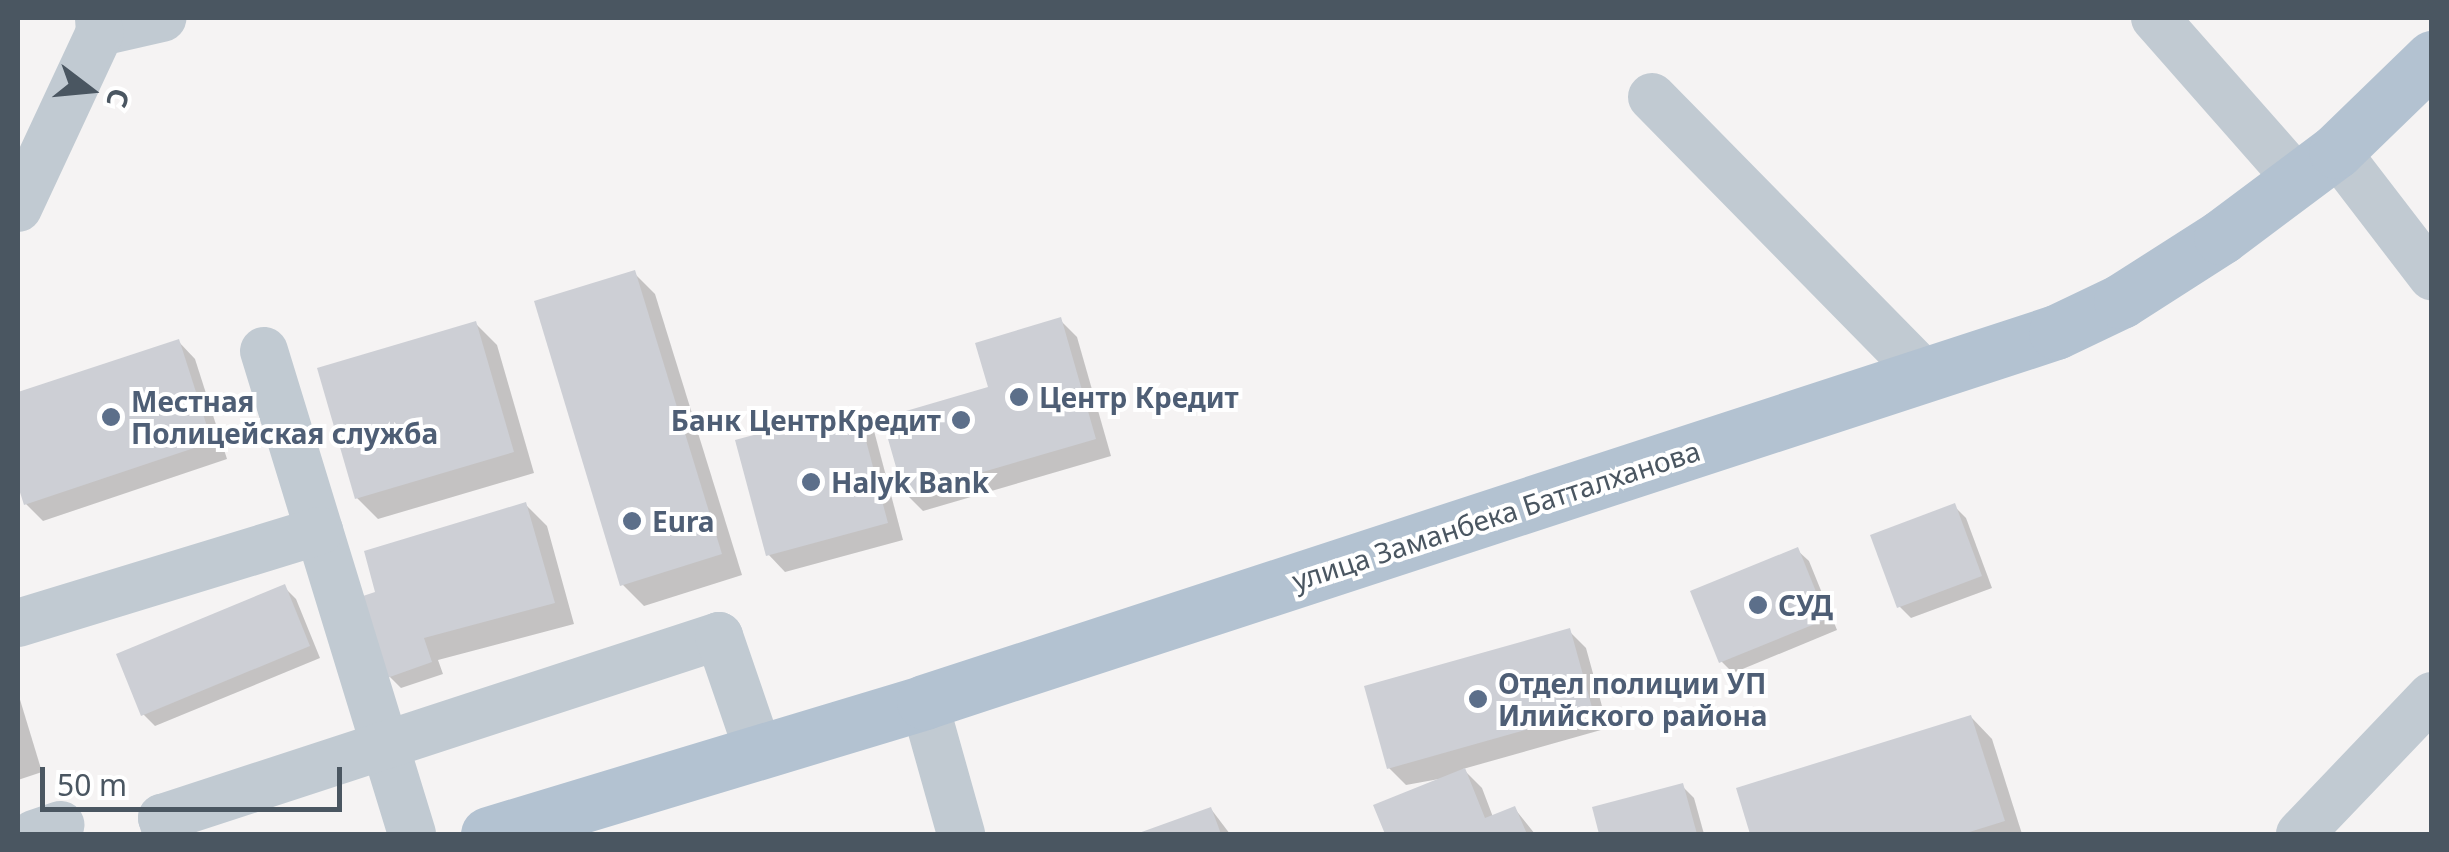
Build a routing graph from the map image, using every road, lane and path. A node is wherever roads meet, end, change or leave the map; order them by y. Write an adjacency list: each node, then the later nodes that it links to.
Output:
1 (162, 18): 3 (street)
2 (2155, 18): 6 (street)
3 (100, 25): 7 (street)
4 (2432, 58): 6 (main road, улица Заманбека Батталханова)
5 (1652, 97): 10 (street)
6 (2316, 164): 8 (street); 10 (main road, улица Заманбека Батталханова)
7 (18, 208)
8 (2432, 276)
9 (264, 351): 11 (street)
10 (1926, 376): 14 (main road, улица Заманбека Батталханова)
11 (319, 531): 12 (street); 15 (street)
12 (18, 623)
13 (2432, 696): 21 (street)
14 (924, 702): 16 (main road, улица Заманбека Батталханова); 20 (street)
15 (386, 747): 16 (street); 17 (street); 18 (street)
16 (759, 752): 19 (main road, улица Заманбека Батталханова)
17 (167, 834)
18 (412, 834)
19 (488, 834)
20 (961, 834)
21 (2300, 834)

